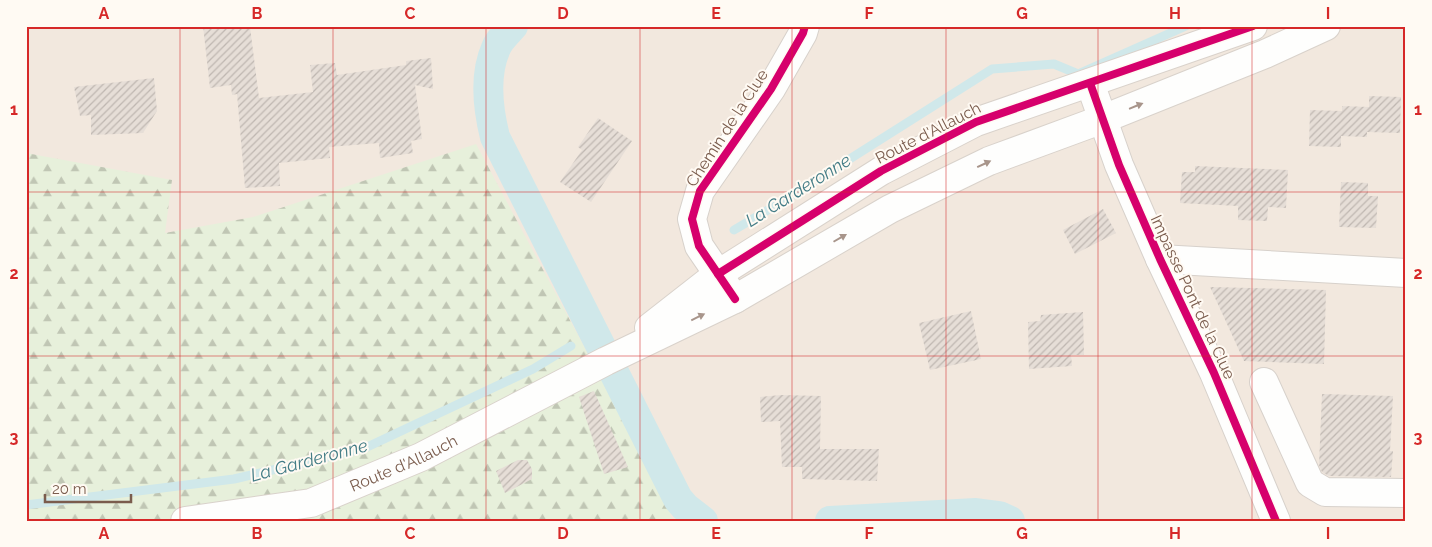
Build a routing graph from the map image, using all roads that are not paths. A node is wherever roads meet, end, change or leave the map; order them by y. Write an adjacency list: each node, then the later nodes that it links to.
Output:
1 (805, 26): 9 (main road, Chemin de la Clue)
2 (1254, 26): 4 (main road); 5 (main road, Route d'Allauch)
3 (1326, 26): 4 (main road, Route d'Allauch)
4 (1265, 54): 6 (main road, Route d'Allauch, one-way to 4)
5 (1090, 83): 6 (main road, Impasse Pont de la Clue); 9 (main road, Route d'Allauch)
6 (1103, 119): 7 (main road, Impasse Pont de la Clue); 10 (main road, Route d'Allauch, one-way to 6)
7 (1160, 259): 8 (main road); 15 (main road, Impasse Pont de la Clue)
8 (1406, 273)
9 (718, 274): 10 (main road, Chemin de la Clue); 11 (main road, Route d'Allauch)
10 (735, 299): 11 (main road, Route d'Allauch, one-way to 10)
11 (606, 361): 14 (main road, Route d'Allauch)
12 (1264, 382): 13 (main road)
13 (1406, 493)
14 (186, 521)
15 (1276, 521)

